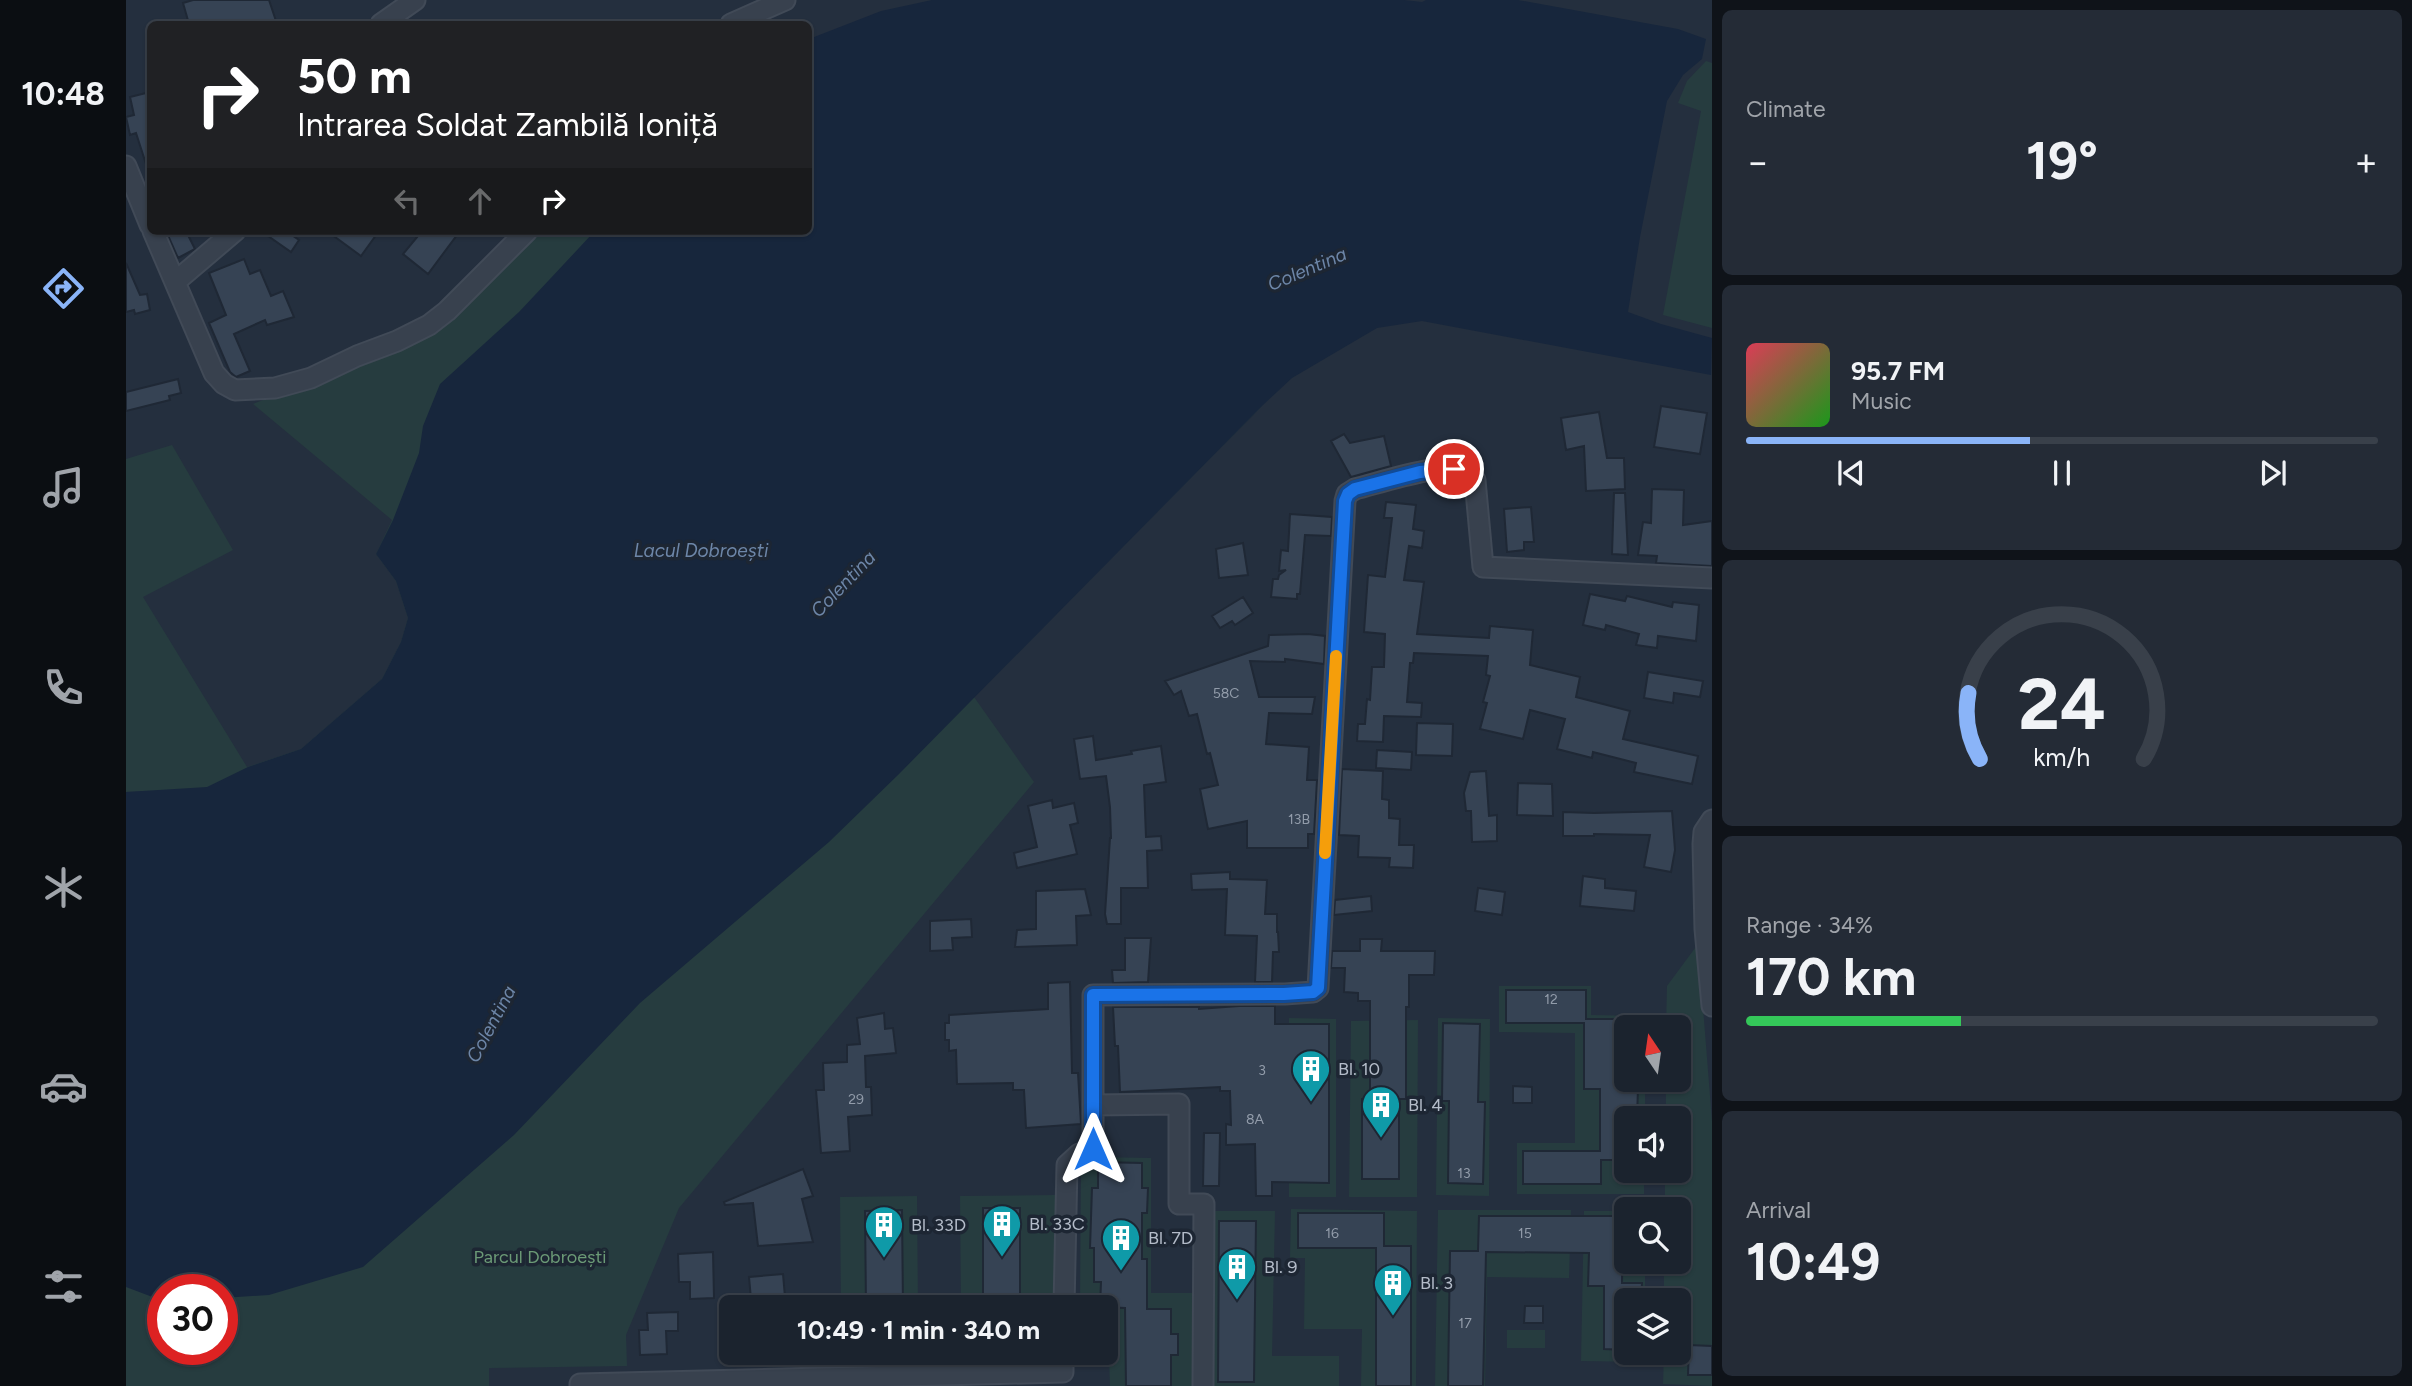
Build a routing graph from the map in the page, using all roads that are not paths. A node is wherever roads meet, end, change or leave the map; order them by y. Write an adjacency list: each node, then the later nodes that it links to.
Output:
1 (415, 0): 3 (street)
2 (785, 0): 4 (street)
3 (385, 21)
4 (738, 21)
5 (126, 166): 6 (street)
6 (147, 218)
7 (155, 235): 10 (street)
8 (230, 235): 10 (street)
9 (523, 235): 10 (street)
10 (175, 282)
11 (1712, 578): 14 (street)
12 (1712, 820): 13 (street)
13 (1712, 1006)
14 (1093, 1105): 15 (street); 18 (street)
15 (1064, 1295)
16 (1000, 1365): 17 (street)
17 (580, 1385)
18 (1203, 1386)

